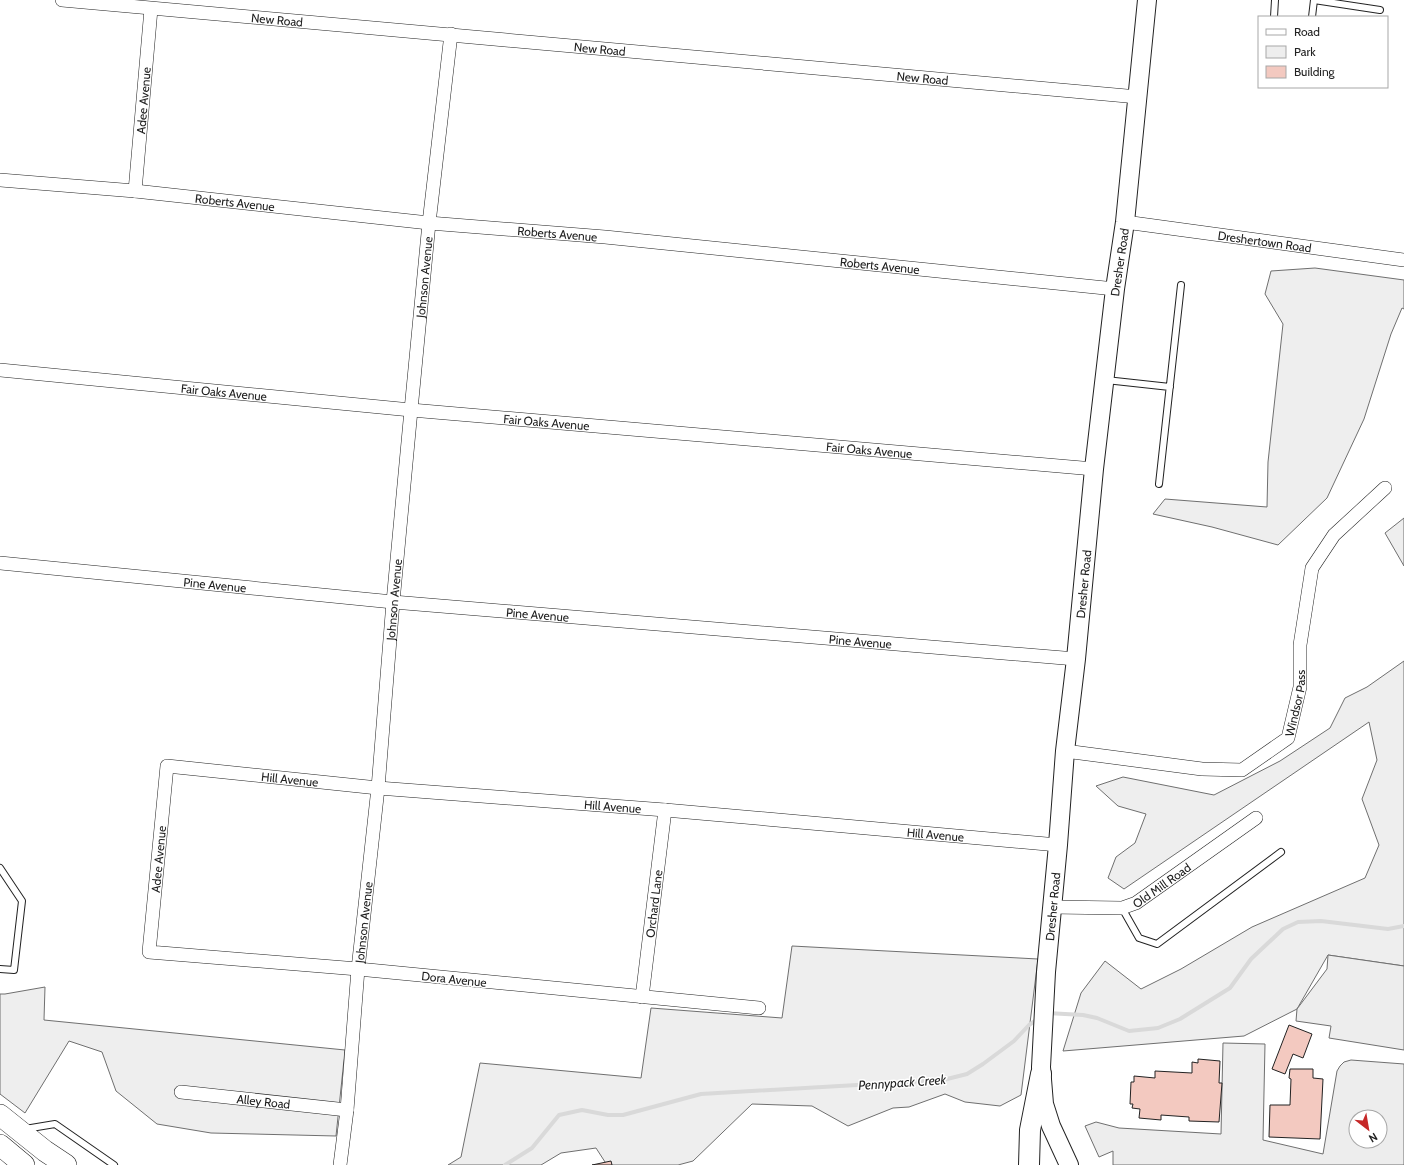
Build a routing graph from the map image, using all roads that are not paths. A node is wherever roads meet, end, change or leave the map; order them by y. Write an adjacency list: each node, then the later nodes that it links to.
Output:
1 (62, 0): 5 (street, New Road)
2 (1147, 0): 10 (main road, Dresher Road)
3 (1275, 0): 7 (lane)
4 (1314, 0): 6 (lane); 8 (lane)
5 (151, 9): 9 (street, New Road); 12 (street, Adee Avenue)
6 (1380, 10)
7 (1274, 16)
8 (1312, 16)
9 (451, 34): 10 (street, New Road); 14 (street, Johnson Avenue)
10 (1138, 98): 13 (main road, Dresher Road)
11 (0, 180): 12 (street, Roberts Avenue)
12 (135, 191): 14 (street, Roberts Avenue)
13 (1124, 222): 15 (street, Dreshertown Road); 17 (main road, Dresher Road)
14 (429, 223): 17 (street, Roberts Avenue); 21 (street, Johnson Avenue)
15 (1404, 260)
16 (1181, 285): 20 (lane)
17 (1114, 289): 19 (main road, Dresher Road)
18 (0, 370): 21 (street, Fair Oaks Avenue)
19 (1104, 380): 20 (lane); 22 (main road, Dresher Road)
20 (1170, 387): 23 (lane)
21 (411, 410): 22 (street, Fair Oaks Avenue); 26 (street, Johnson Avenue)
22 (1094, 469): 27 (main road, Dresher Road)
23 (1159, 484)
24 (1385, 488): 28 (street, Windsor Pass)
25 (0, 563): 26 (street, Pine Avenue)
26 (393, 602): 27 (street, Pine Avenue); 30 (street, Johnson Avenue)
27 (1076, 659): 28 (main road, Dresher Road)
28 (1065, 751): 33 (main road, Dresher Road)
29 (166, 766): 30 (street, Hill Avenue); 38 (street, Adee Avenue)
30 (378, 788): 31 (street, Hill Avenue); 40 (street, Johnson Avenue)
31 (665, 810): 33 (street, Hill Avenue); 41 (street, Orchard Lane)
32 (1256, 818): 37 (street, Old Mill Road)
33 (1058, 845): 36 (main road, Dresher Road)
34 (1281, 852): 37 (lane)
35 (0, 868): 39 (lane)
36 (1052, 907): 37 (street, Old Mill Road); 43 (main road, Dresher Road)
37 (1122, 908)
38 (149, 952): 40 (street, Dora Avenue)
39 (0, 969)
40 (358, 969): 41 (street, Dora Avenue); 45 (street, Johnson Avenue)
41 (642, 997): 42 (street, Dora Avenue)
42 (759, 1008)
43 (1041, 1066): 53 (main road); 54 (main road, Dresher Road)
44 (181, 1092): 45 (street, Alley Road)
45 (346, 1110): 52 (street, Johnson Avenue)
46 (0, 1115): 47 (highway)
47 (17, 1130): 50 (highway); 51 (lane)
48 (0, 1145): 49 (highway)
49 (24, 1165)
50 (66, 1165)
51 (114, 1165)
52 (340, 1165)
53 (1029, 1165)
54 (1069, 1165)

